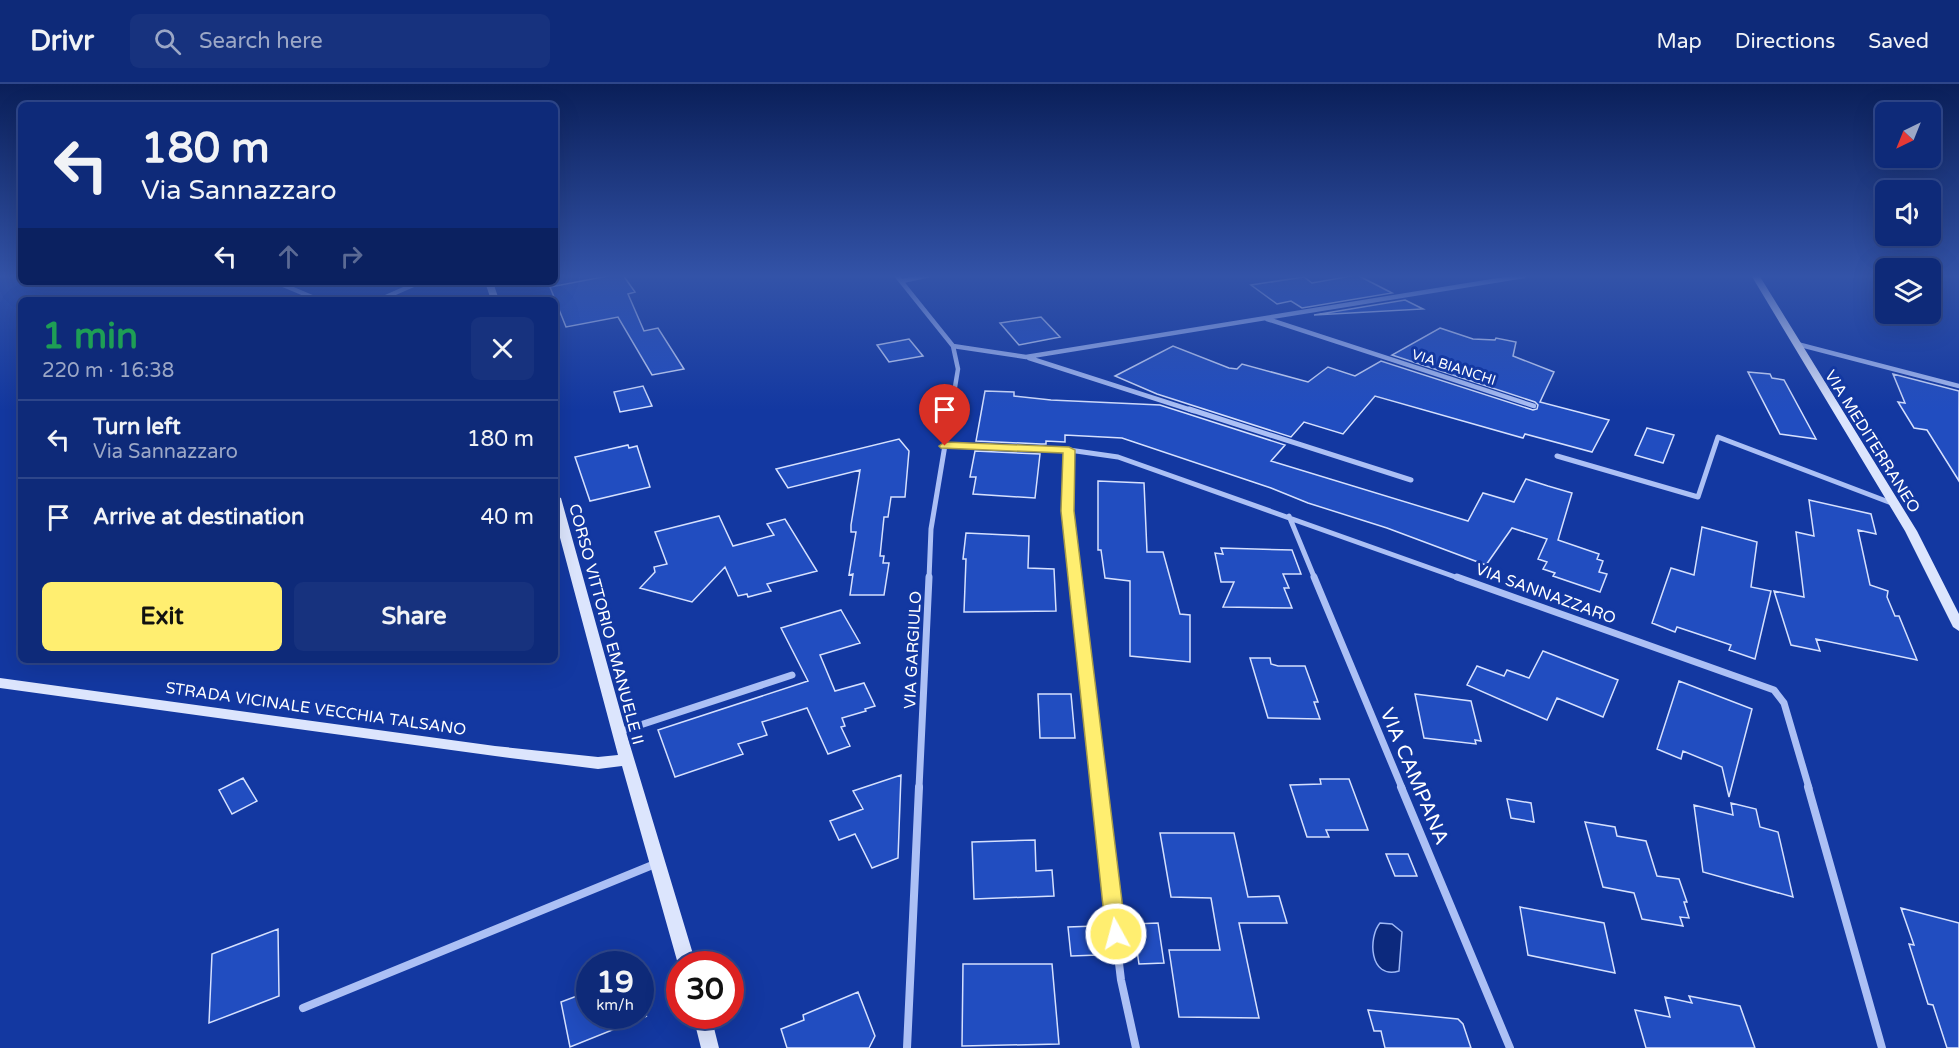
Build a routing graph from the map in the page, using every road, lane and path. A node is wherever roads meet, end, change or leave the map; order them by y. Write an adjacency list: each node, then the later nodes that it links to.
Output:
1 (932, 320): 6 (street)
2 (1251, 320): 7 (street, VIA BIANCHI)
3 (1269, 320): 9 (street, VIA BIANCHI)
4 (1782, 320): 5 (street, VIA MEDITERRANEO)
5 (1796, 344): 8 (street); 14 (street, VIA MEDITERRANEO)
6 (953, 346): 7 (street, VIA BIANCHI); 10 (street, VIA GARGIULO)
7 (1026, 357): 13 (street)
8 (1959, 386)
9 (1534, 406)
10 (945, 446): 11 (street, VIA SANNAZZARO); 29 (street, VIA GARGIULO)
11 (1069, 450): 16 (street, VIA SANNAZZARO); 30 (street)
12 (1557, 456): 14 (street)
13 (1412, 480)
14 (1894, 504): 17 (street, VIA MEDITERRANEO)
15 (558, 509): 20 (street, CORSO VITTORIO EMANUELE II)
16 (1289, 516): 31 (street, VIA CAMPANA); 32 (street, VIA SANNAZZARO)
17 (1959, 627)
18 (792, 675): 20 (street)
19 (0, 683): 21 (street, STRADA VICINALE VECCHIA TALSANO)
20 (619, 732): 21 (street, CORSO VITTORIO EMANUELE II)
21 (627, 760): 22 (street, CORSO VITTORIO EMANUELE II)
22 (657, 863): 23 (street, CORSO VITTORIO EMANUELE II); 24 (street)
23 (683, 951)
24 (303, 1008)
25 (706, 1029): 27 (street)
26 (709, 1029): 28 (street)
27 (710, 1048)
28 (720, 1048)
29 (907, 1048)
30 (1136, 1048)
31 (1510, 1048)
32 (1882, 1048)

